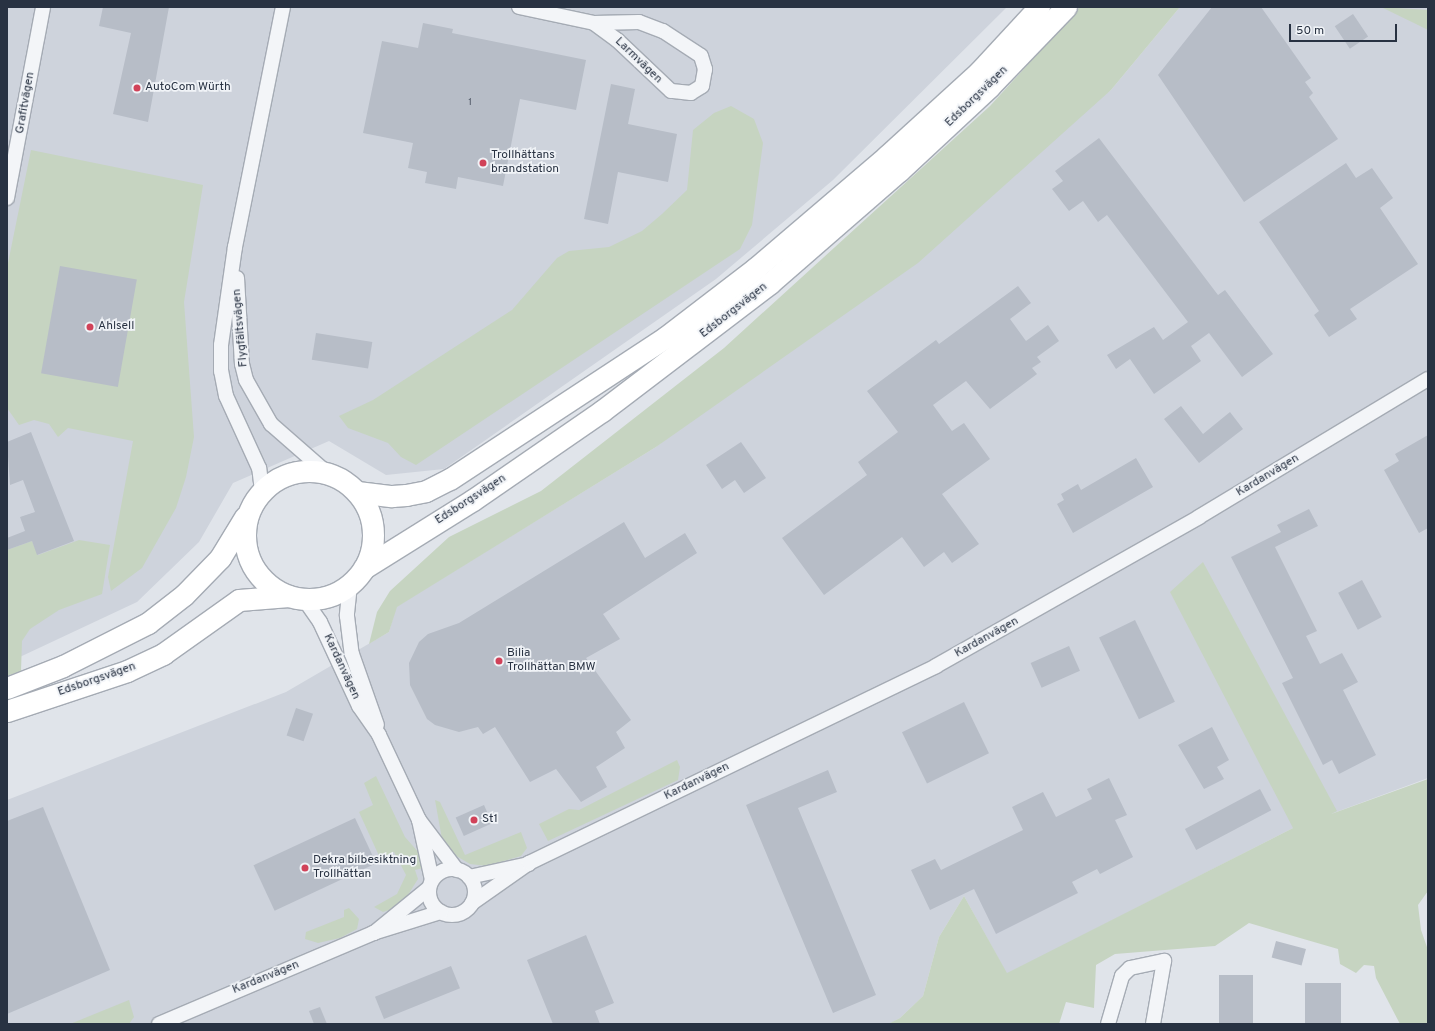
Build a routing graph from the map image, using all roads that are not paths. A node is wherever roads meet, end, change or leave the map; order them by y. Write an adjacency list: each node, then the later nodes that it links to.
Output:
1 (43, 7): 7 (street, Grafitvägen)
2 (283, 7): 8 (street, Flygfältsvägen)
3 (519, 7): 6 (street, Larmvägen)
4 (1039, 7): 12 (highway, Edsborgsvägen)
5 (1066, 7): 14 (highway, Edsborgsvägen)
6 (594, 23): 6 (street, Larmvägen)
7 (7, 198)
8 (235, 247): 10 (street, Flygfältsvägen); 11 (street, Flygfältsvägen)
9 (1428, 379): 21 (street, Kardanvägen)
10 (327, 473): 11 (highway); 12 (highway)
11 (262, 491): 13 (highway)
12 (357, 492): 14 (highway)
13 (250, 510): 16 (highway); 17 (highway, Edsborgsvägen)
14 (364, 568): 15 (highway)
15 (350, 585): 16 (highway); 19 (street, Kardanvägen)
16 (296, 598): 18 (highway, Edsborgsvägen); 19 (street, Kardanvägen)
17 (7, 688)
18 (7, 711)
19 (379, 736): 20 (street, Kardanvägen)
20 (419, 820): 22 (street, Kardanvägen); 23 (street, Kardanvägen)
21 (529, 864): 22 (street, Kardanvägen); 24 (street, Kardanvägen)
22 (463, 873): 23 (street); 24 (street)
23 (431, 884): 25 (street); 26 (street, Kardanvägen)
24 (472, 903): 25 (street)
25 (441, 912): 26 (street, Kardanvägen)
26 (373, 933): 27 (street, Kardanvägen)
27 (159, 1024)
28 (1108, 1024): 29 (street)
29 (1153, 1024)

